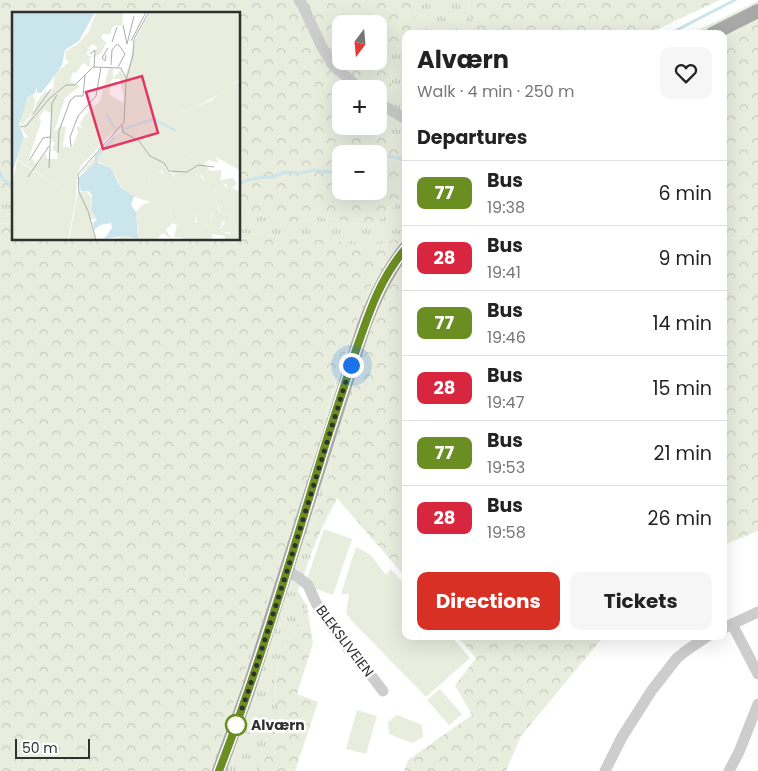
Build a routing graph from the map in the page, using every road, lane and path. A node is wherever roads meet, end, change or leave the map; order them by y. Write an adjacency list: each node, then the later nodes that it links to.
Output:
1 (299, 0): 4 (street)
2 (758, 11): 3 (main road)
3 (720, 30)
4 (350, 80)
5 (387, 108): 6 (street)
6 (402, 117)
7 (402, 253): 8 (main road)
8 (287, 571): 13 (street, BLEKSLIVEIEN); 15 (main road)
9 (758, 612): 10 (street)
10 (728, 626): 12 (street)
11 (702, 640): 16 (street)
12 (758, 674)
13 (383, 691)
14 (758, 704): 17 (street)
15 (219, 771)
16 (605, 771)
17 (729, 771)

